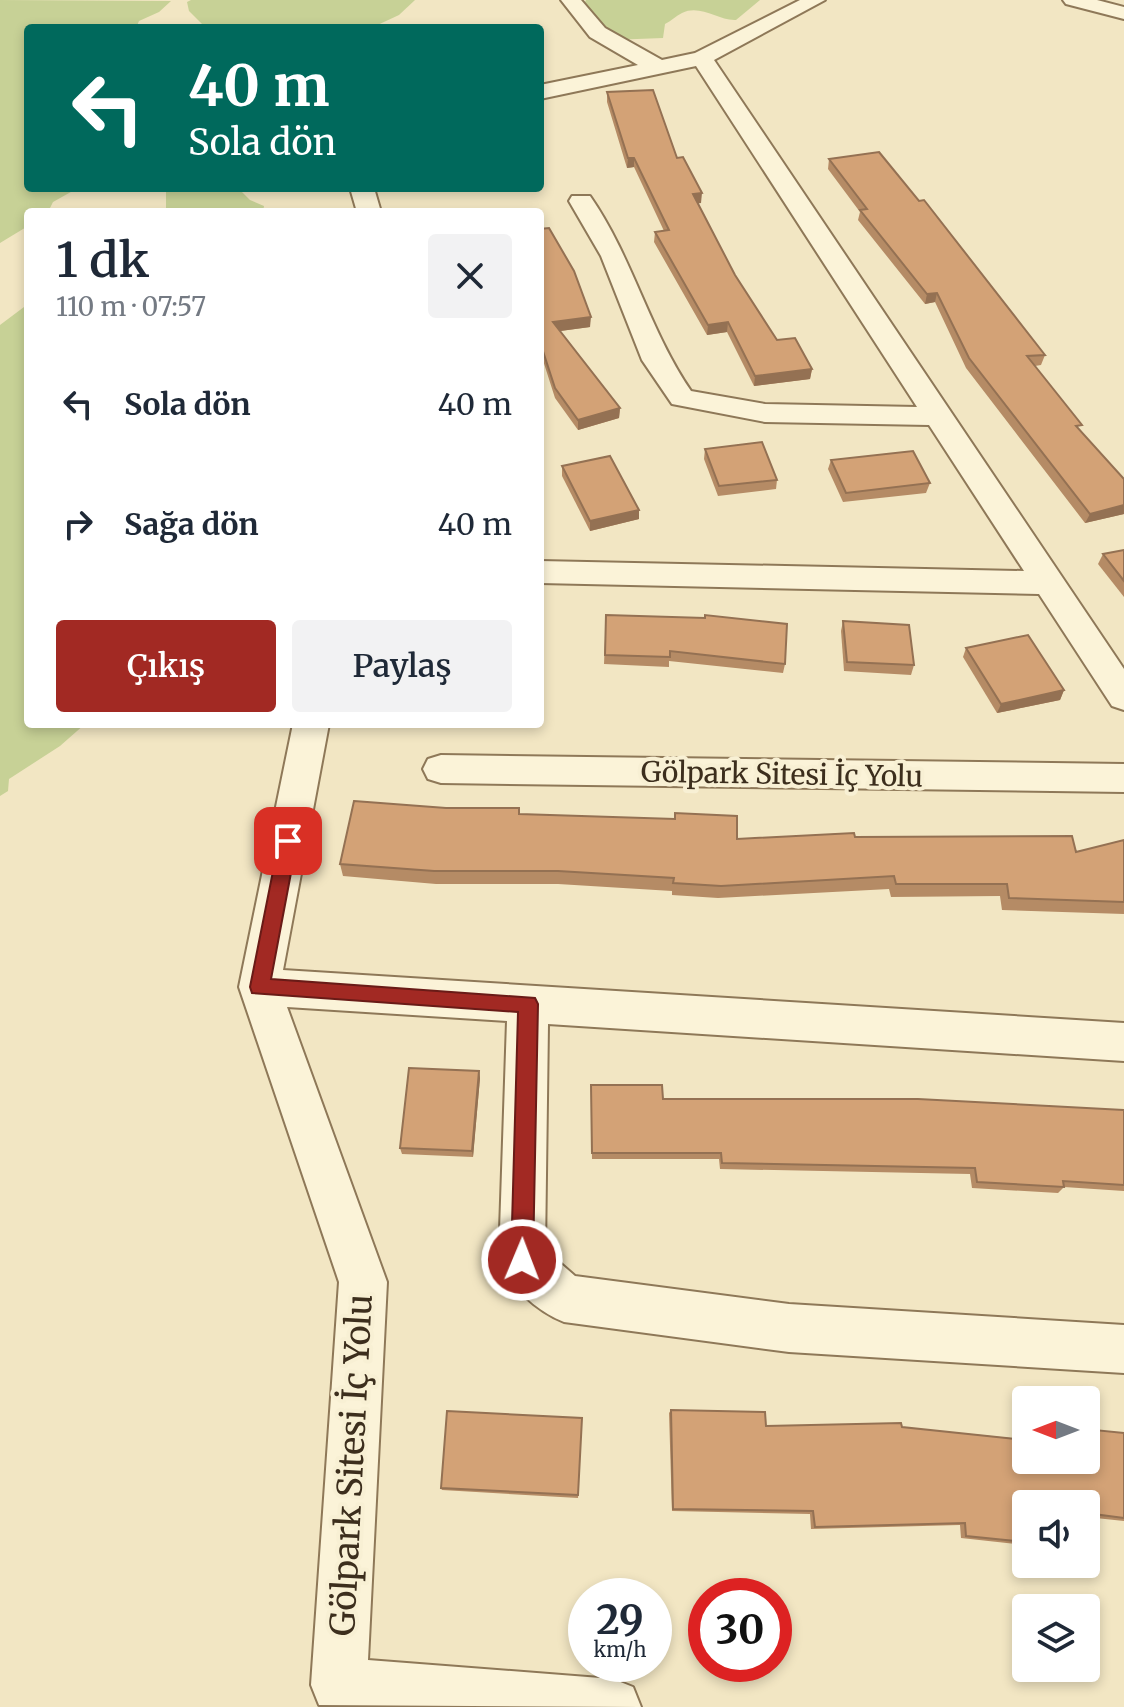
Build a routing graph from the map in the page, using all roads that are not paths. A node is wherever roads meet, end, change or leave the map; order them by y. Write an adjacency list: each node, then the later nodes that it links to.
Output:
1 (571, 0): 6 (street)
2 (815, 0): 5 (street)
3 (1073, 0): 4 (street)
4 (1124, 13)
5 (702, 58): 6 (street); 9 (street)
6 (659, 67): 7 (street)
7 (544, 91)
8 (581, 201): 9 (street)
9 (939, 416): 11 (street)
10 (544, 572): 11 (street)
11 (1048, 583): 12 (street)
12 (1124, 697)
13 (310, 728): 16 (street)
14 (441, 769): 15 (street, Gölpark Sitesi İç Yolu)
15 (1124, 778)
16 (259, 987): 17 (street); 20 (street, Gölpark Sitesi İç Yolu)
17 (528, 1004): 18 (street); 19 (street)
18 (1124, 1042)
19 (1124, 1349)
20 (613, 1707)

